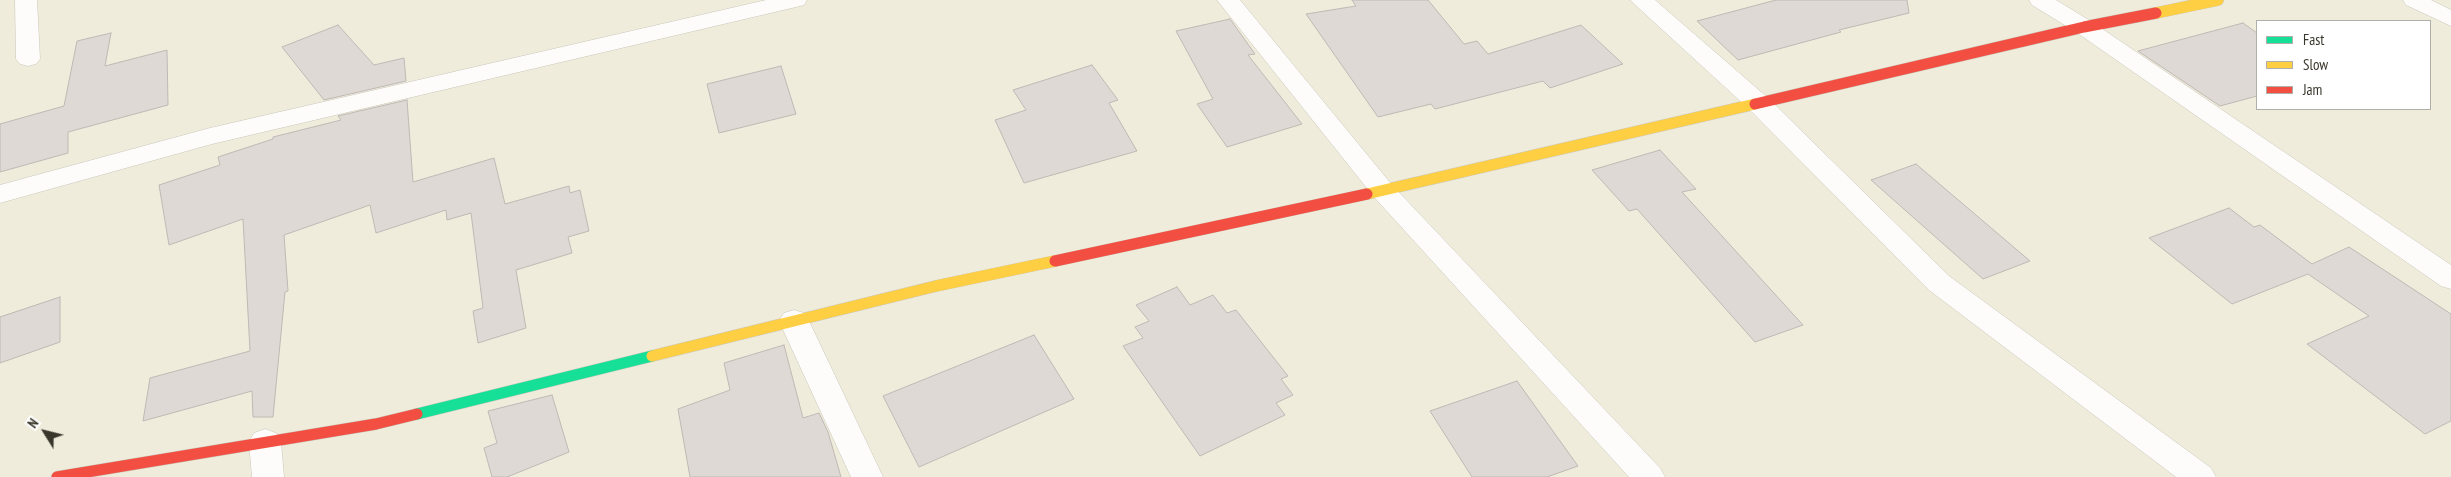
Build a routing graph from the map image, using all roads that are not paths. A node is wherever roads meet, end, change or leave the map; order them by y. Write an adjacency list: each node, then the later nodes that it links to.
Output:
1 (26, 0): 10 (street)
2 (796, 0): 13 (street)
3 (1228, 0): 12 (street)
4 (1640, 0): 11 (street)
5 (2040, 0): 9 (street)
6 (2218, 0): 9 (street)
7 (2414, 0): 8 (street)
8 (2451, 19)
9 (2084, 27): 11 (street); 14 (street)
10 (28, 59)
11 (1759, 104): 12 (street); 21 (street)
12 (1383, 191): 15 (street); 20 (street)
13 (0, 194)
14 (2451, 279)
15 (794, 321): 16 (street); 19 (street)
16 (265, 442): 17 (street); 18 (street)
17 (57, 477)
18 (268, 477)
19 (868, 477)
20 (1649, 477)
21 (2200, 477)

